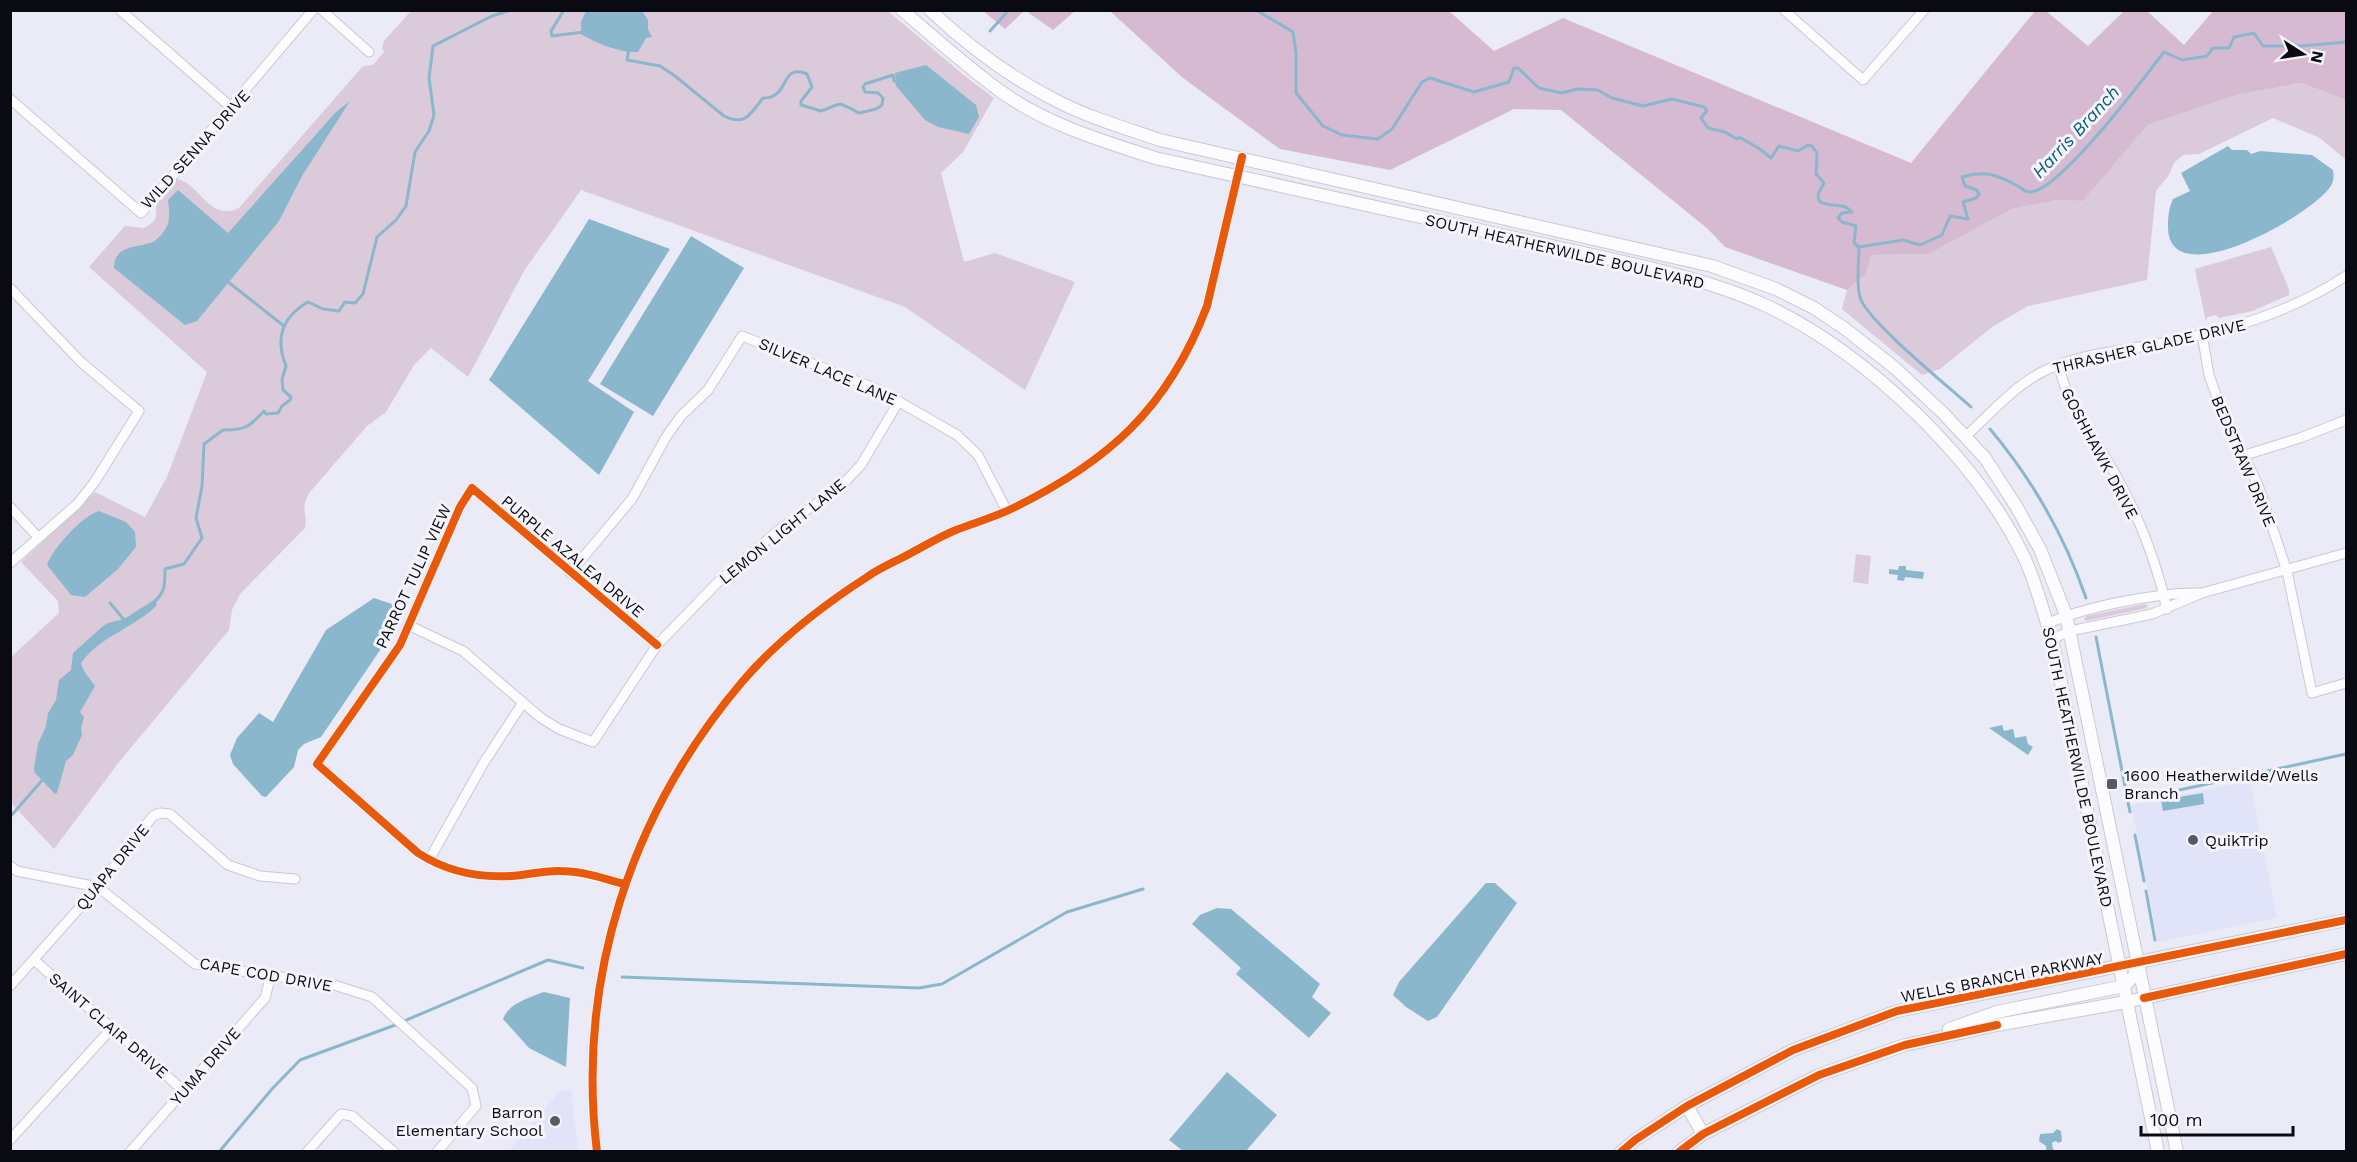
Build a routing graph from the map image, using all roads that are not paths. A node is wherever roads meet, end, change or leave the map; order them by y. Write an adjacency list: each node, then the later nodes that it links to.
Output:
1 (120, 10): 10 (street)
2 (313, 10): 10 (street, WILD SENNA DRIVE)
3 (322, 10): 8 (street)
4 (902, 10): 12 (main road, SOUTH HEATHERWILDE BOULEVARD)
5 (930, 10): 11 (main road, SOUTH HEATHERWILDE BOULEVARD)
6 (1784, 10): 7 (street)
7 (1924, 10)
8 (369, 52)
9 (10, 99): 10 (street, WILD SENNA DRIVE)
10 (232, 108)
11 (1242, 158): 12 (street); 13 (main road, SOUTH HEATHERWILDE BOULEVARD)
12 (1238, 177): 14 (main road, SOUTH HEATHERWILDE BOULEVARD); 25 (street)
13 (1650, 250): 14 (main road); 21 (main road, SOUTH HEATHERWILDE BOULEVARD)
14 (1646, 267): 35 (main road, SOUTH HEATHERWILDE BOULEVARD)
15 (2346, 276): 17 (street, THRASHER GLADE DRIVE)
16 (10, 288): 26 (street)
17 (2202, 334): 18 (street, THRASHER GLADE DRIVE); 22 (street, BEDSTRAW DRIVE)
18 (2059, 365): 21 (street, THRASHER GLADE DRIVE); 32 (street, GOSHHAWK DRIVE)
19 (898, 401): 25 (street, SILVER LACE LANE); 30 (street, SILVER LACE LANE); 39 (street, LEMON LIGHT LANE)
20 (2346, 420): 22 (street)
21 (1965, 437): 34 (main road, SOUTH HEATHERWILDE BOULEVARD)
22 (2245, 454): 29 (street, BEDSTRAW DRIVE)
23 (472, 488): 30 (street, PURPLE AZALEA DRIVE); 36 (street, PARROT TULIP VIEW)
24 (10, 507): 26 (street)
25 (1007, 511): 45 (street)
26 (38, 537): 28 (street)
27 (2346, 553): 29 (street)
28 (10, 563)
29 (2287, 571): 31 (street); 40 (street, BEDSTRAW DRIVE)
30 (570, 573): 39 (street, PURPLE AZALEA DRIVE)
31 (2202, 593): 32 (street); 33 (street)
32 (2164, 596): 33 (street, GOSHHAWK DRIVE); 34 (street)
33 (2167, 609): 37 (street)
34 (2066, 615): 35 (street); 37 (main road, SOUTH HEATHERWILDE BOULEVARD)
35 (2047, 624): 38 (main road, SOUTH HEATHERWILDE BOULEVARD)
36 (408, 625): 41 (street); 42 (street, PARROT TULIP VIEW)
37 (2070, 631): 38 (street); 50 (main road, SOUTH HEATHERWILDE BOULEVARD)
38 (2052, 639): 51 (main road, SOUTH HEATHERWILDE BOULEVARD)
39 (657, 645): 41 (street, LEMON LIGHT LANE)
40 (2346, 683)
41 (522, 704): 42 (street)
42 (429, 860): 45 (street)
43 (10, 866): 46 (street, CAPE COD DRIVE)
44 (295, 879): 46 (street, QUAPA DRIVE)
45 (625, 884): 67 (street)
46 (98, 887): 49 (street, QUAPA DRIVE); 52 (street, CAPE COD DRIVE)
47 (2346, 920): 50 (main road, WELLS BRANCH PARKWAY)
48 (2346, 954): 55 (main road)
49 (34, 960): 53 (street, QUAPA DRIVE); 57 (street, SAINT CLAIR DRIVE)
50 (2137, 963): 51 (main road, WELLS BRANCH PARKWAY); 54 (main road); 55 (main road, SOUTH HEATHERWILDE BOULEVARD)
51 (2121, 967): 54 (main road, SOUTH HEATHERWILDE BOULEVARD); 60 (main road, WELLS BRANCH PARKWAY)
52 (271, 975): 59 (street, YUMA DRIVE); 66 (street, CAPE COD DRIVE)
53 (10, 986)
54 (2124, 986): 56 (main road, SOUTH HEATHERWILDE BOULEVARD); 58 (main road)
55 (2144, 998): 56 (main road); 71 (main road, SOUTH HEATHERWILDE BOULEVARD)
56 (2126, 1002): 58 (main road); 70 (main road, SOUTH HEATHERWILDE BOULEVARD)
57 (112, 1028): 59 (street, SAINT CLAIR DRIVE); 62 (street)
58 (1905, 1045): 61 (main road)
59 (184, 1090): 63 (street, YUMA DRIVE)
60 (1687, 1106): 61 (main road); 68 (main road, WELLS BRANCH PARKWAY)
61 (1703, 1134): 69 (main road)
62 (10, 1140)
63 (130, 1152)
64 (307, 1152): 65 (street)
65 (394, 1152)
66 (437, 1152)
67 (597, 1152)
68 (1622, 1152)
69 (1679, 1152)
70 (2158, 1152)
71 (2176, 1152)

